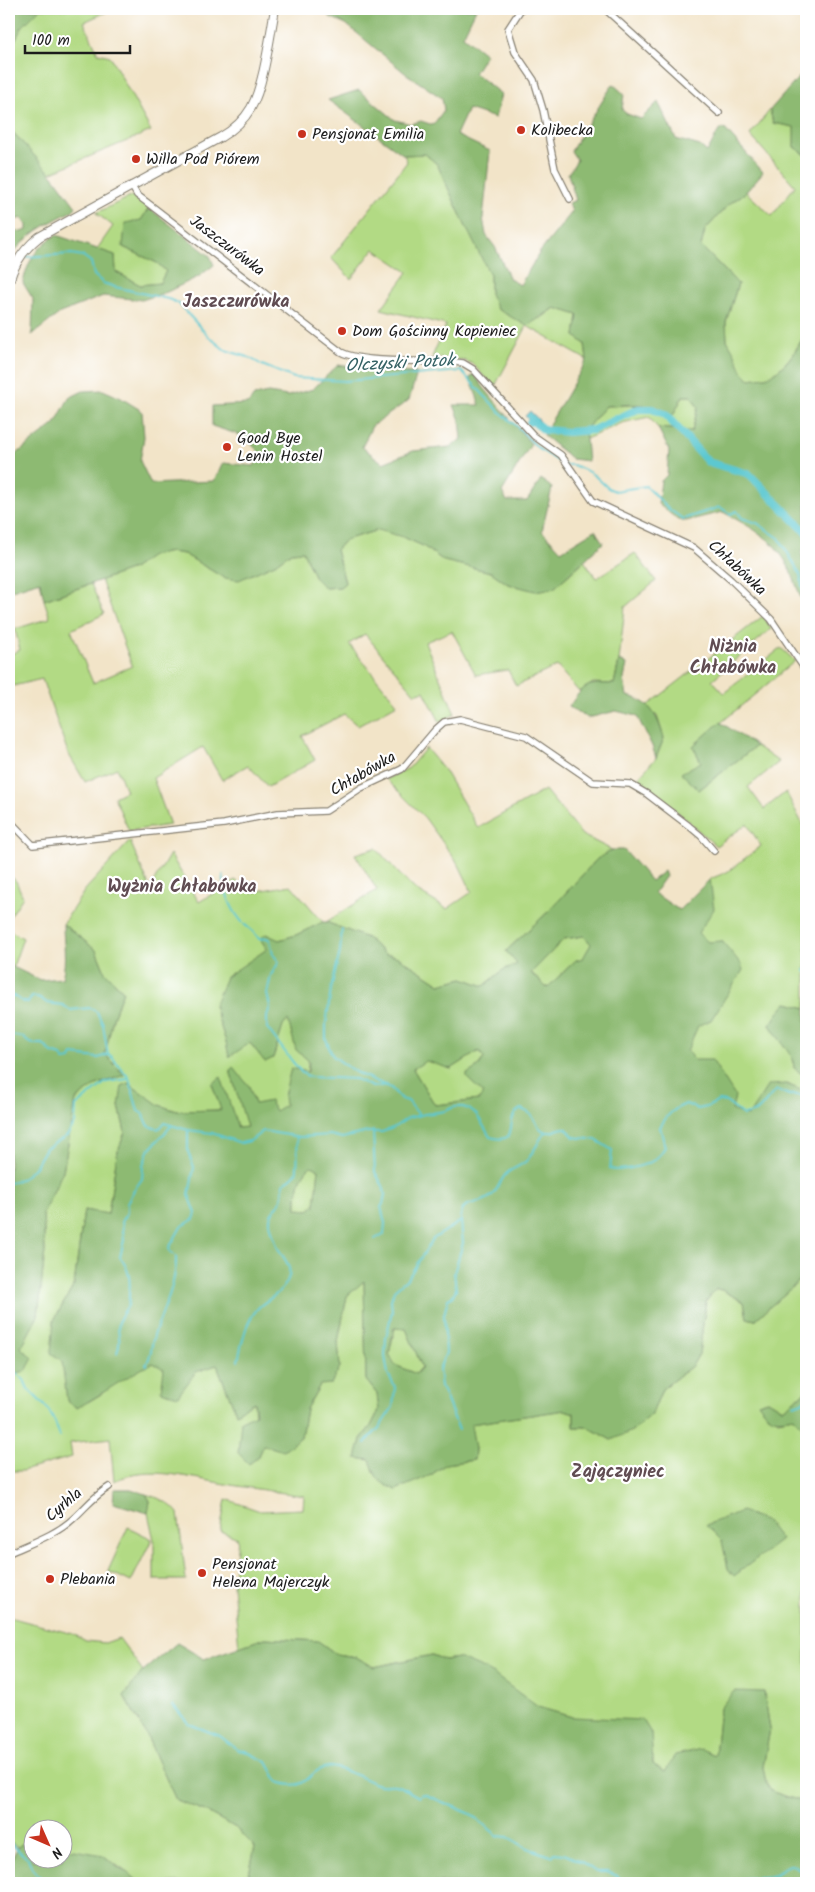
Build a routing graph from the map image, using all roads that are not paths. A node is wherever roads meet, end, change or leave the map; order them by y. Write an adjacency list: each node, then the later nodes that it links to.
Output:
1 (275, 9): 5 (street)
2 (521, 9): 6 (street)
3 (605, 9): 4 (street)
4 (719, 113)
5 (131, 185): 7 (street); 8 (street, Jaszczurówka)
6 (570, 198)
7 (9, 282)
8 (562, 455): 9 (street, Chłabówka)
9 (806, 671)
10 (9, 820): 11 (street, Chłabówka)
11 (714, 851)
12 (109, 1487): 13 (street, Cyrhla)
13 (9, 1553)

